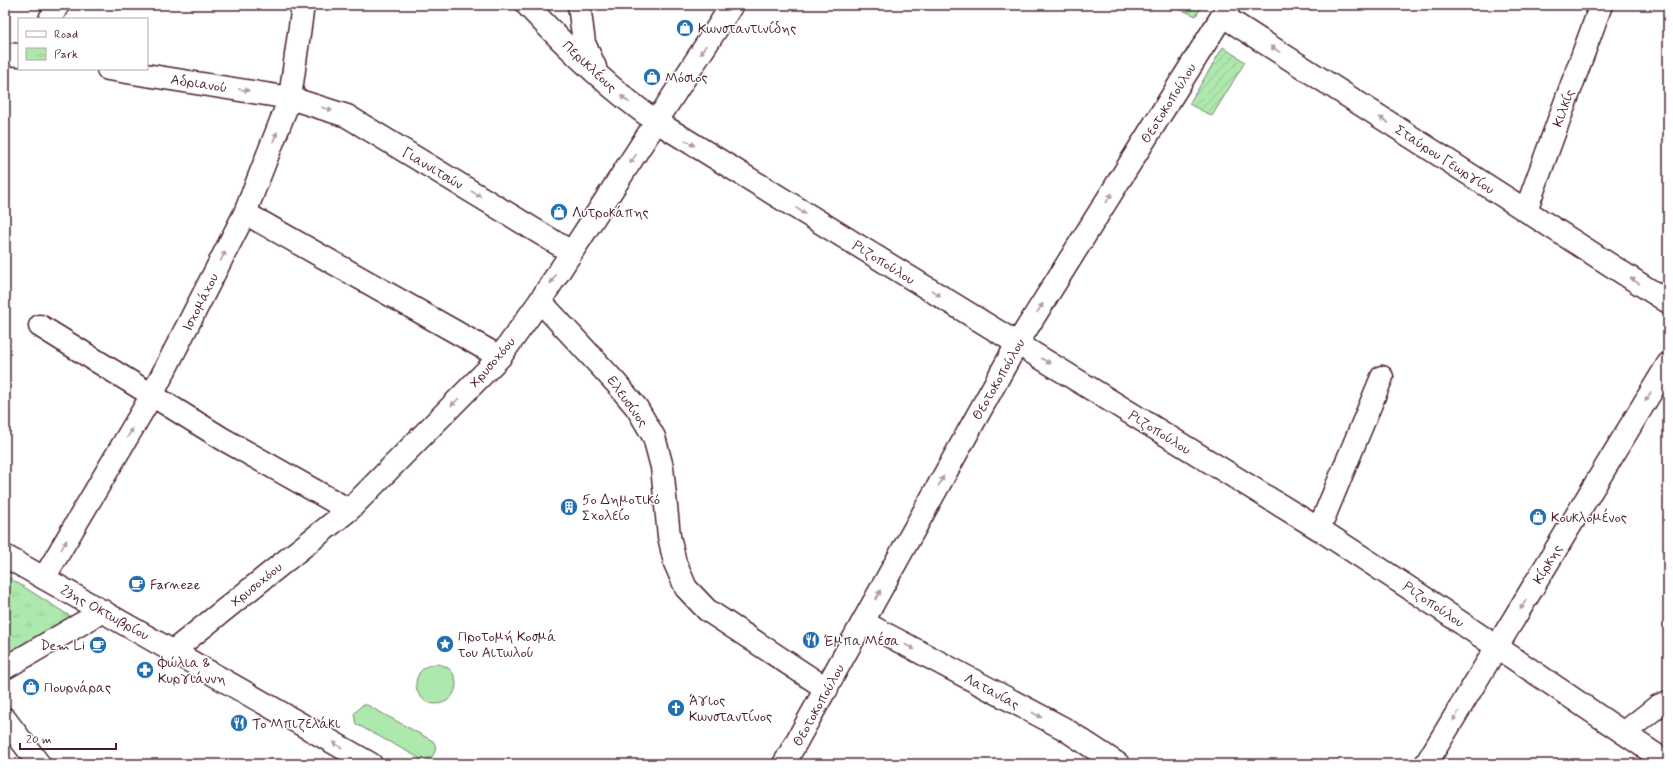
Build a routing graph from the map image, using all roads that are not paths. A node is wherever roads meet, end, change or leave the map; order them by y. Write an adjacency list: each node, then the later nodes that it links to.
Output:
1 (58, 5): 8 (street)
2 (303, 5): 13 (street, Ισχομάχου)
3 (527, 5): 12 (street, Περικλέους)
4 (579, 5): 12 (street)
5 (732, 5): 14 (street, Χρυσοχόου, one-way to 14)
6 (1601, 5): 15 (street, Κιλκίς)
7 (1226, 10): 15 (street, Σταύρου Γεωργίου, one-way to 7); 21 (street, Θεοτοκοπούλου, one-way to 7)
8 (51, 18)
9 (5, 54): 10 (street)
10 (18, 55)
11 (114, 70): 13 (street, Αδριανού, one-way to 13)
12 (600, 77): 14 (street, Περικλέους, one-way to 12)
13 (290, 98): 16 (street, Ισχομάχου, one-way to 13); 17 (street, Γιαννιτσών, one-way to 17)
14 (657, 122): 17 (street, Χρυσοχόου, one-way to 17); 21 (street, Ριζοπούλου, one-way to 21)
15 (1526, 210): 19 (street, Σταύρου Γεωργίου, one-way to 15)
16 (245, 213): 22 (street); 25 (street, Ισχομάχου, one-way to 16)
17 (571, 252): 18 (street, Χρυσοχόου, one-way to 18)
18 (540, 301): 22 (street, Χρυσοχόου); 35 (street, Ελευσίνος)
19 (1668, 302)
20 (40, 326): 25 (street)
21 (1018, 344): 27 (street, Ριζοπούλου, one-way to 27); 31 (street, Θεοτοκοπούλου, one-way to 21)
22 (500, 357): 26 (street, Χρυσοχόου, one-way to 26)
23 (1668, 364): 32 (street, Κίρκης, one-way to 32)
24 (1382, 377): 27 (street)
25 (152, 395): 26 (street); 29 (street, Ισχομάχου, one-way to 25)
26 (349, 510): 33 (street, Χρυσοχόου)
27 (1319, 529): 32 (street, Ριζοπούλου)
28 (5, 556): 29 (street, 23ης Οκτωβρίου)
29 (44, 578): 30 (street, 23ης Οκτωβρίου)
30 (103, 612): 33 (street, 23ης Οκτωβρίου); 34 (street)
31 (863, 622): 35 (street, Θεοτοκοπούλου); 43 (street, Λατανίας, one-way to 43)
32 (1498, 647): 38 (street, Ριζοπούλου); 44 (street, Κίρκης, one-way to 44)
33 (173, 651): 41 (street, 23ης Οκτωβρίου, one-way to 33)
34 (5, 668)
35 (827, 689): 42 (street, Θεοτοκοπούλου)
36 (1668, 702): 38 (street)
37 (5, 718): 40 (street)
38 (1625, 732): 39 (street, Ριζοπούλου)
39 (1658, 760)
40 (39, 764)
41 (371, 764)
42 (784, 764)
43 (1118, 764)
44 (1426, 764)

